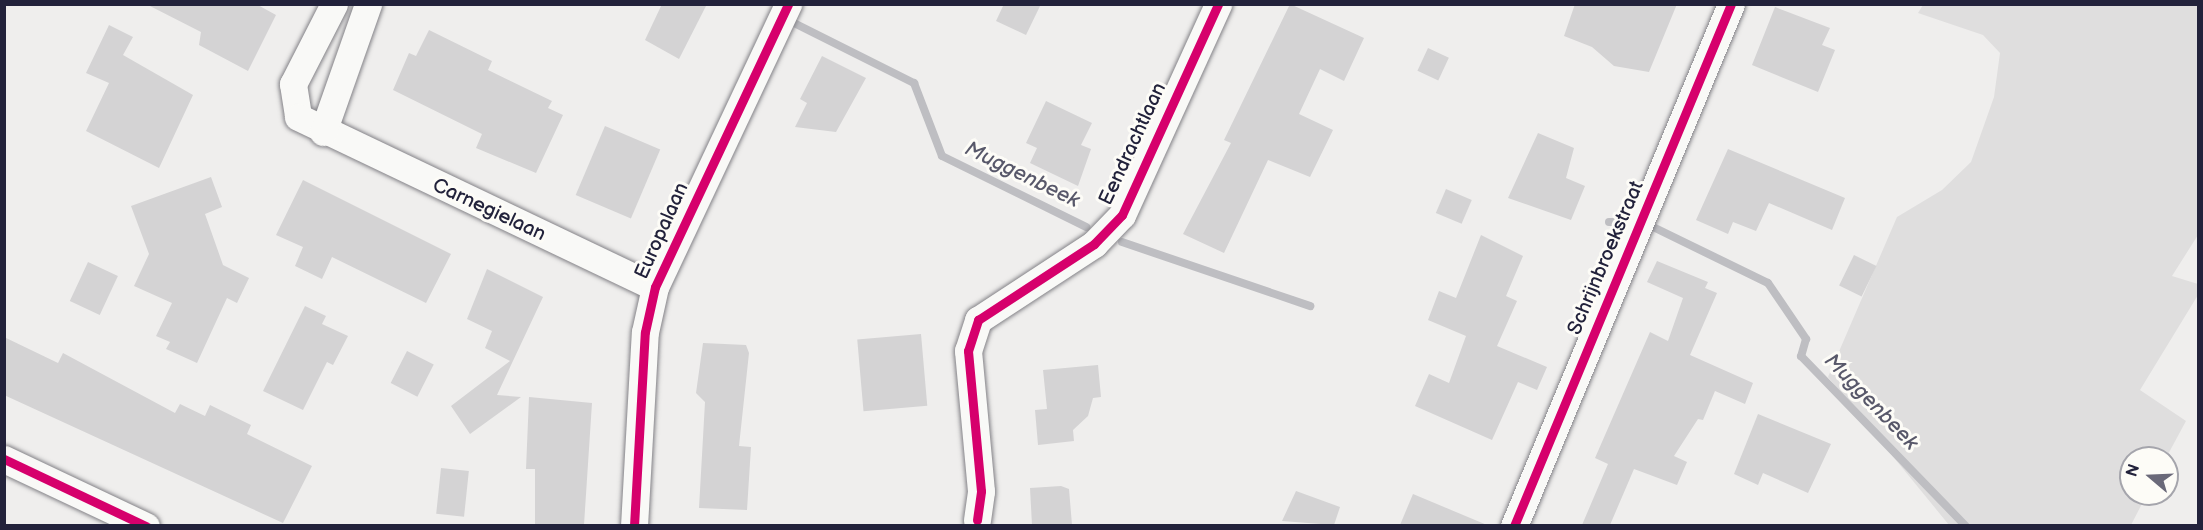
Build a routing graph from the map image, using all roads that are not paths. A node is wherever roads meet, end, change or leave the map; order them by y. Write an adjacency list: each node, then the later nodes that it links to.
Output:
1 (334, 4): 6 (street, Carnegielaan)
2 (368, 4): 6 (street)
3 (788, 4): 7 (street, Europalaan)
4 (1218, 4): 9 (street, Eendrachtlaan)
5 (1731, 4): 12 (street, Schrijnbroekstraat)
6 (323, 132): 7 (street, Carnegielaan)
7 (655, 287): 11 (street, Europalaan)
8 (4, 459): 10 (street)
9 (977, 520)
10 (146, 525)
11 (634, 525)
12 (1514, 525)

